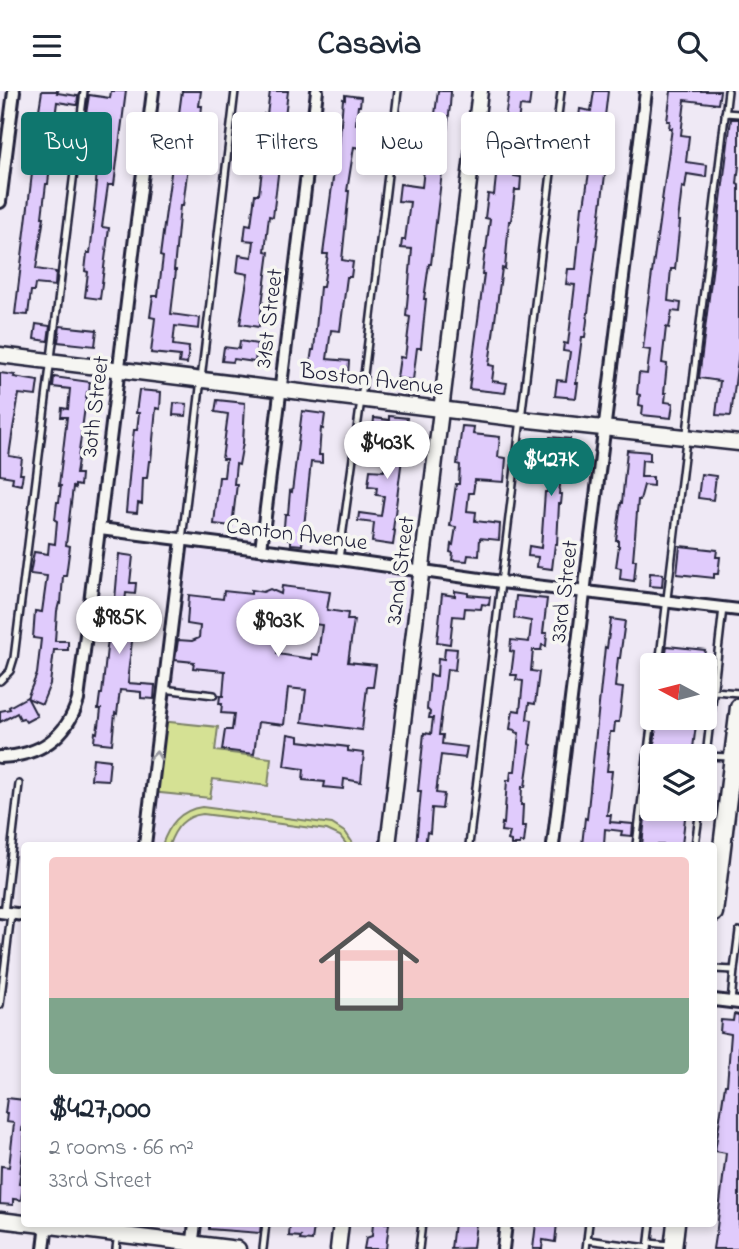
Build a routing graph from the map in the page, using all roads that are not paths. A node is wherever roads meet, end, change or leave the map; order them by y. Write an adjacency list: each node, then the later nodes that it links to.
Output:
1 (14, 91): 13 (street)
2 (84, 91): 15 (lane)
3 (153, 91): 16 (street, 30th Street)
4 (235, 91): 17 (lane)
5 (317, 91): 18 (street, 31st Street)
6 (398, 91): 19 (lane)
7 (480, 91): 20 (street, 32nd Street)
8 (561, 91): 21 (lane)
9 (646, 91): 22 (street, 33rd Street)
10 (728, 91): 11 (lane)
11 (725, 113): 12 (lane); 23 (lane)
12 (739, 114)
13 (0, 202)
14 (0, 355): 15 (street, Boston Avenue)
15 (51, 362): 16 (street, Boston Avenue); 37 (lane)
16 (119, 370): 17 (street, Boston Avenue); 25 (street, 30th Street)
17 (200, 379): 18 (street, Boston Avenue); 26 (lane)
18 (281, 390): 19 (street, Boston Avenue); 27 (street, 31st Street)
19 (361, 400): 20 (street, Boston Avenue); 28 (lane)
20 (442, 408): 21 (street, Boston Avenue); 29 (street, 32nd Street)
21 (521, 419): 22 (street, Boston Avenue); 30 (lane)
22 (604, 429): 23 (street, Boston Avenue); 31 (street, 33rd Street)
23 (686, 437): 24 (street, Boston Avenue); 32 (lane)
24 (739, 443)
25 (100, 529): 26 (street, Canton Avenue); 45 (street, 30th Street)
26 (182, 540): 27 (street, Canton Avenue); 38 (street)
27 (261, 549): 28 (street, Canton Avenue)
28 (339, 559): 29 (street, Canton Avenue)
29 (421, 571): 30 (street, Canton Avenue); 51 (street, 32nd Street)
30 (501, 582): 31 (street, Canton Avenue); 52 (lane)
31 (584, 591): 32 (street, Canton Avenue); 53 (street, 33rd Street)
32 (666, 602): 33 (street, Canton Avenue); 35 (lane)
33 (723, 608): 34 (street, Canton Avenue); 36 (lane)
34 (739, 610)
35 (660, 653)
36 (718, 654)
37 (0, 681)
38 (163, 689): 41 (lane); 50 (street, one-way to 38)
39 (718, 691): 40 (lane)
40 (739, 693)
41 (214, 695)
42 (739, 707): 46 (main road)
43 (651, 730): 54 (lane)
44 (717, 756): 46 (lane)
45 (0, 757)
46 (733, 757): 48 (main road)
47 (19, 784): 57 (lane)
48 (734, 792): 56 (main road)
49 (698, 821): 55 (lane)
50 (145, 842)
51 (388, 842)
52 (469, 842)
53 (553, 842)
54 (636, 842)
55 (695, 842)
56 (717, 883)
57 (5, 913): 63 (lane)
58 (739, 931): 60 (lane)
59 (717, 969): 60 (lane)
60 (734, 970): 62 (lane)
61 (717, 1000): 62 (street)
62 (735, 1002)
63 (0, 1005)
64 (0, 1220): 65 (street)
65 (21, 1223)
66 (47, 1227): 81 (street)
67 (60, 1227): 76 (street)
68 (194, 1227): 78 (street)
69 (266, 1227): 83 (lane)
70 (341, 1227): 84 (street)
71 (422, 1227): 85 (lane)
72 (506, 1227): 86 (street)
73 (589, 1227): 77 (lane)
74 (650, 1227): 79 (lane)
75 (676, 1227): 80 (main road)
76 (118, 1236): 78 (street)
77 (587, 1240): 79 (lane); 87 (lane)
78 (192, 1246): 82 (street)
79 (648, 1246): 80 (lane)
80 (673, 1247)
81 (44, 1249)
82 (238, 1249)
83 (263, 1249)
84 (338, 1249)
85 (419, 1249)
86 (503, 1249)
87 (586, 1249)

